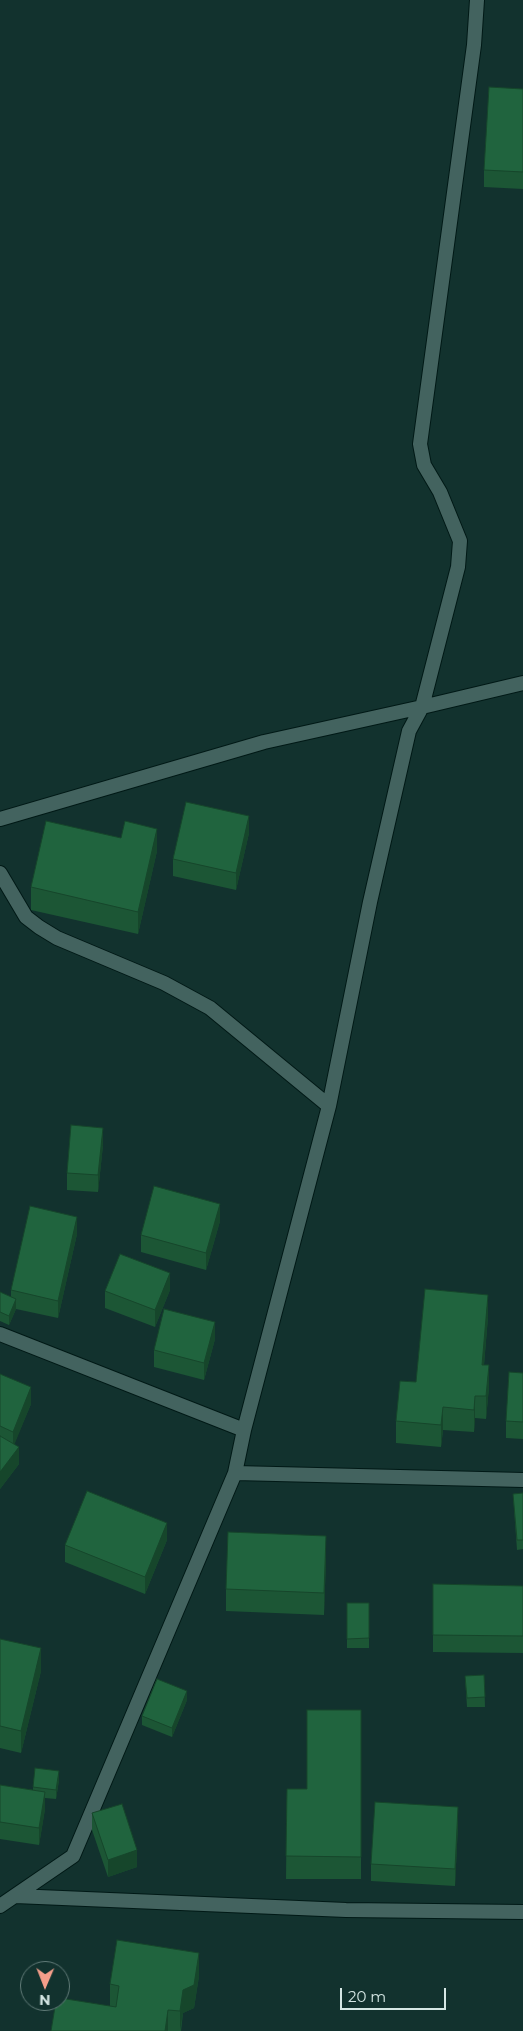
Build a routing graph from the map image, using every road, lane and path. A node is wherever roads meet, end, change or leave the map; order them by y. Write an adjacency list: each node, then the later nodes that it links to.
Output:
1 (477, 0): 3 (street)
2 (523, 683): 3 (street)
3 (422, 707): 4 (street); 6 (street)
4 (0, 819)
5 (0, 873): 6 (street)
6 (329, 1106): 8 (street)
7 (0, 1334): 8 (street)
8 (244, 1430): 9 (street)
9 (235, 1473): 10 (street); 11 (street)
10 (523, 1480)
11 (15, 1896): 12 (street); 13 (street)
12 (0, 1906)
13 (523, 1912)

